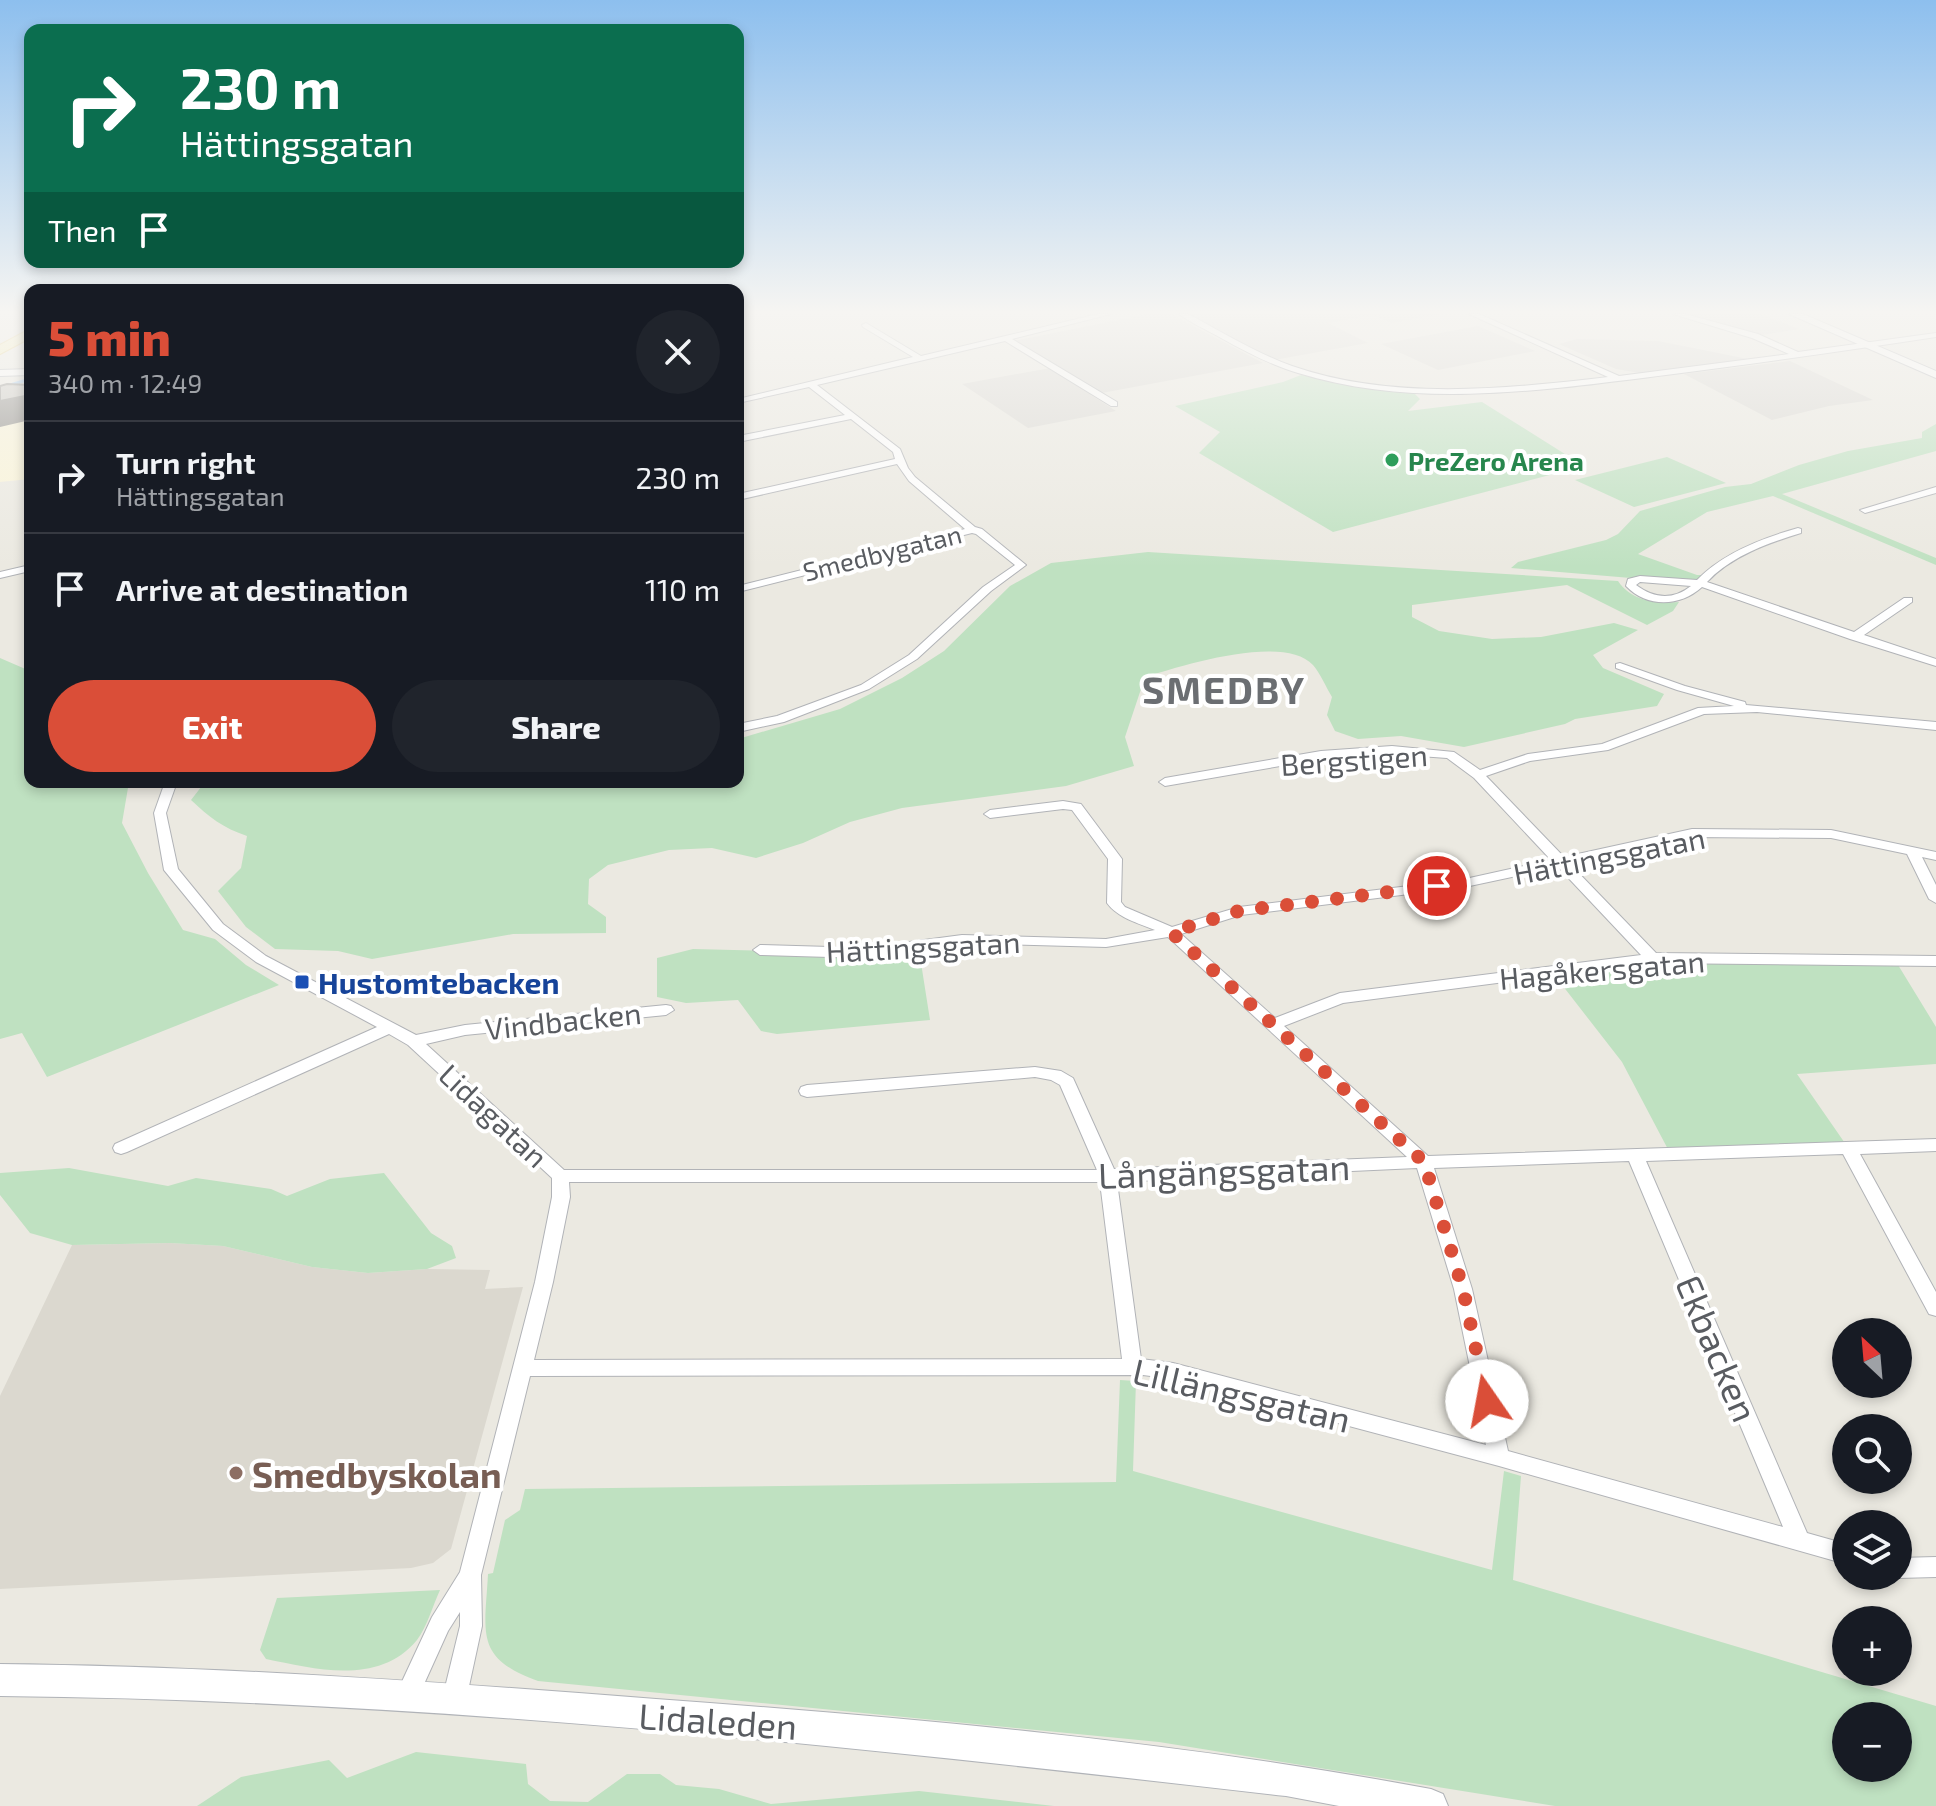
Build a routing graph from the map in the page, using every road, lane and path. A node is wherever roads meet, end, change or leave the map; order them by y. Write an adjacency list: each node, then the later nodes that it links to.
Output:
1 (830, 398): 4 (street)
2 (1105, 398): 3 (street)
3 (1114, 404)
4 (853, 416): 5 (street); 6 (street)
5 (744, 438)
6 (901, 460): 8 (street); 10 (street)
7 (1936, 490): 9 (street)
8 (744, 496)
9 (1865, 510)
10 (972, 530): 15 (street, Smedbygatan); 22 (street, Smedbygatan)
11 (1798, 531): 14 (street)
12 (24, 569): 13 (street)
13 (0, 575)
14 (1702, 584): 14 (street); 17 (street)
15 (744, 587)
16 (1908, 600): 17 (street)
17 (1854, 637): 18 (street)
18 (1936, 663)
19 (1620, 666): 20 (street)
20 (1757, 708): 21 (street); 23 (street)
21 (1936, 726)
22 (744, 727)
23 (1478, 775): 24 (street, Bergstigen); 29 (street, Bergstigen)
24 (1165, 782)
25 (169, 788): 37 (street, Lidagatan)
26 (990, 814): 31 (street)
27 (1911, 849): 28 (street, Hättingsgatan); 29 (street, Hättingsgatan); 30 (street)
28 (1936, 856)
29 (1560, 860): 31 (street, Hättingsgatan); 33 (street, Bergstigen)
30 (1936, 899)
31 (1171, 932): 32 (street, Hättingsgatan); 36 (street)
32 (760, 950)
33 (1652, 958): 34 (street, Hagåkersgatan); 36 (street, Hagåkersgatan)
34 (1936, 961)
35 (666, 1010): 38 (street, Vindbacken)
36 (1275, 1024): 44 (street)
37 (389, 1028): 38 (street, Lidagatan); 41 (street)
38 (414, 1041): 45 (street, Lidagatan)
39 (807, 1091): 46 (street)
40 (1936, 1145): 42 (street, Långängsgatan)
41 (121, 1148)
42 (1849, 1149): 43 (street, Långängsgatan); 47 (street)
43 (1636, 1157): 44 (street, Långängsgatan); 51 (street, Ekbacken)
44 (1424, 1162): 46 (street, Långängsgatan); 50 (street)
45 (560, 1176): 46 (street, Långängsgatan); 49 (street, Lidagatan)
46 (1108, 1176): 48 (street)
47 (1936, 1309)
48 (1132, 1366): 49 (street, Lillängsgatan); 50 (street, Lillängsgatan)
49 (525, 1368): 55 (street, Lidagatan)
50 (1499, 1457): 51 (street, Lillängsgatan)
51 (1799, 1540): 52 (street, Lillängsgatan)
52 (1832, 1550)
53 (1936, 1567): 54 (street)
54 (1912, 1568)
55 (470, 1575): 57 (street, Lidagatan); 58 (street, Lidagatan)
56 (0, 1680): 57 (street, Lidaleden)
57 (407, 1696): 58 (street, Lidaleden)
58 (454, 1700): 59 (street, Lidaleden)
59 (1431, 1806)

